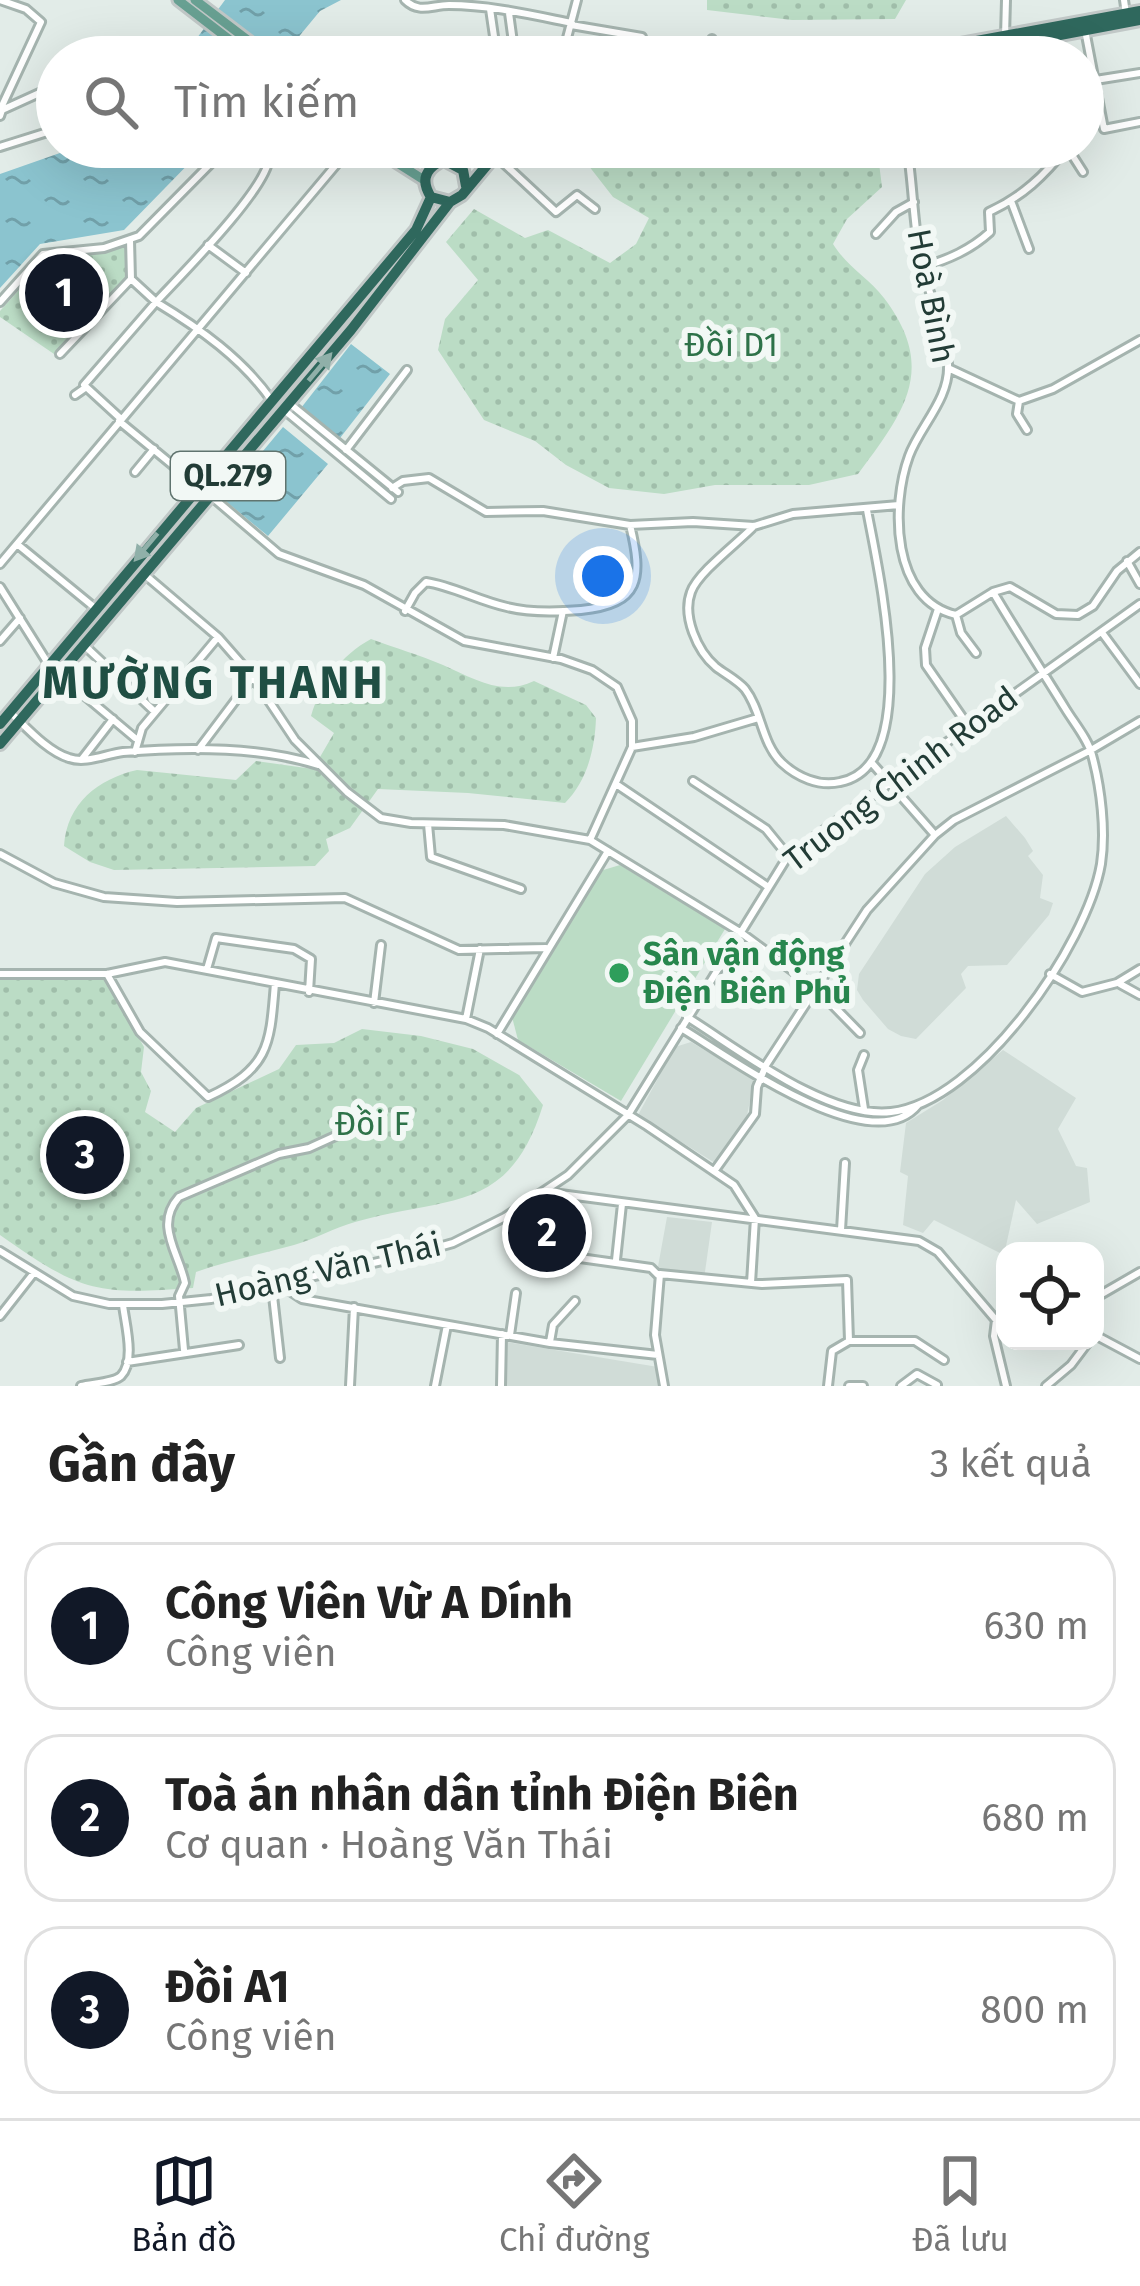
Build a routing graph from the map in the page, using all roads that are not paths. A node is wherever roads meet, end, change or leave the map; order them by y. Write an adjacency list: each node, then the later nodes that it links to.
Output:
1 (0, 0): 27 (street)
2 (178, 0): 10 (main road)
3 (195, 0): 10 (main road)
4 (405, 0): 8 (street)
5 (577, 0): 12 (street)
6 (1006, 0): 20 (street)
7 (1125, 7): 11 (highway); 21 (highway)
8 (490, 9): 9 (street); 16 (street)
9 (509, 12): 12 (street); 17 (street)
10 (206, 15): 14 (main road); 15 (main road)
11 (1140, 16): 13 (highway)
12 (571, 24): 18 (street); 19 (street)
13 (1085, 30): 22 (highway); 23 (street)
14 (229, 36)
15 (238, 36)
16 (494, 36)
17 (512, 36)
18 (568, 36)
19 (637, 36)
20 (1000, 36)
21 (1029, 36)
22 (1051, 36)
23 (1086, 36)
24 (1140, 73): 25 (street)
25 (1104, 79)
26 (36, 91): 27 (street)
27 (1, 112)
28 (1140, 122): 29 (street)
29 (1104, 129)
30 (36, 136): 31 (street)
31 (0, 147)
32 (206, 168): 52 (street)
33 (267, 168): 53 (street)
34 (334, 168): 56 (street)
35 (405, 168): 44 (main road)
36 (428, 168): 44 (highway)
37 (459, 168): 45 (highway)
38 (483, 168): 45 (highway, QL.279)
39 (514, 168): 50 (street)
40 (910, 168): 49 (street, Hoà Bình)
41 (1051, 168): 47 (street)
42 (1080, 168): 43 (street)
43 (1083, 172)
44 (424, 180): 46 (highway)
45 (465, 189): 48 (highway, QL.279)
46 (431, 197): 48 (highway); 67 (highway, QL.279)
47 (1011, 201): 54 (street); 55 (street)
48 (450, 202): 69 (highway, QL.279, one-way to 48)
49 (914, 202): 51 (street); 55 (street, Hoà Bình)
50 (595, 209)
51 (876, 234)
52 (130, 240): 57 (street); 58 (street)
53 (208, 245): 56 (street); 59 (street)
54 (1029, 249)
55 (922, 267): 63 (street, Hoà Bình)
56 (246, 273): 60 (street)
57 (131, 279): 59 (street); 62 (street)
58 (0, 302)
59 (156, 302): 60 (street); 65 (street)
60 (198, 327): 67 (street); 70 (street)
61 (1140, 340): 68 (street)
62 (60, 354)
63 (948, 368): 68 (street); 77 (street, Hoà Bình)
64 (406, 370): 73 (street)
65 (85, 388): 66 (street); 70 (street)
66 (75, 395)
67 (275, 397): 69 (street); 75 (highway, QL.279)
68 (1019, 401): 71 (street)
69 (286, 407): 73 (street); 76 (highway, QL.279)
70 (120, 420): 72 (street); 81 (street)
71 (1027, 430)
72 (154, 449): 74 (street); 75 (street)
73 (343, 454): 79 (street)
74 (135, 472)
75 (198, 486): 76 (highway); 90 (highway, QL.279, one-way to 90)
76 (211, 496): 85 (highway, QL.279); 92 (street)
77 (898, 505): 78 (street); 91 (street, Hoà Bình)
78 (867, 510): 80 (street); 122 (street)
79 (630, 526): 80 (street); 93 (street)
80 (754, 526): 110 (street)
81 (17, 544): 84 (street); 90 (street)
82 (1140, 552): 83 (street)
83 (1127, 561): 86 (street); 88 (street)
84 (0, 564)
85 (145, 574): 98 (street); 100 (highway, QL.279)
86 (1140, 584)
87 (0, 586): 95 (street)
88 (993, 592): 94 (street); 104 (street)
89 (1140, 604): 96 (street, Truong Chinh Road)
90 (95, 608): 97 (highway, QL.279)
91 (938, 608): 94 (street); 114 (street)
92 (405, 611): 93 (street); 102 (street)
93 (563, 611): 102 (street)
94 (956, 615): 101 (street)
95 (20, 619): 99 (street); 103 (street)
96 (1103, 634): 104 (street, Truong Chinh Road); 107 (street)
97 (73, 636): 100 (street); 103 (highway, QL.279)
98 (218, 637): 106 (street); 108 (street)
99 (0, 641)
100 (85, 646): 105 (highway, QL.279); 108 (street)
101 (976, 653)
102 (554, 658): 117 (street)
103 (49, 665): 105 (highway); 109 (highway, QL.279)
104 (1044, 674): 114 (street, Truong Chinh Road); 119 (street)
105 (60, 675): 109 (highway, QL.279); 111 (street)
106 (254, 677): 118 (street); 123 (street)
107 (1140, 684)
108 (155, 712): 115 (street)
109 (15, 717): 113 (highway, QL.279); 116 (highway, QL.279); 121 (street)
110 (758, 718): 117 (street); 122 (street)
111 (113, 719): 115 (street); 121 (street)
112 (1140, 721): 119 (street)
113 (0, 724)
114 (969, 727): 126 (street, Truong Chinh Road)
115 (136, 739): 120 (street)
116 (0, 744)
117 (632, 748): 125 (street)
118 (198, 750): 120 (street); 123 (street)
119 (1091, 750): 128 (street); 143 (street)
120 (136, 752): 121 (street)
121 (81, 760)
122 (871, 762): 126 (street)
123 (318, 765): 127 (street)
124 (693, 781): 132 (street)
125 (616, 784): 129 (street); 133 (street)
126 (892, 784): 128 (street); 132 (street, Truong Chinh Road)
127 (428, 824): 129 (street); 134 (street)
128 (935, 835): 146 (street)
129 (590, 840): 130 (street)
130 (608, 851): 135 (street); 138 (street)
131 (0, 854): 137 (street)
132 (788, 856): 133 (street, Truong Chinh Road)
133 (766, 886): 135 (street, Truong Chinh Road)
134 (521, 889)
135 (740, 932): 146 (street); 150 (street, Truong Chinh Road)
136 (381, 945): 149 (street)
137 (480, 949): 138 (street); 151 (street)
138 (546, 949): 154 (street)
139 (1140, 969): 144 (street)
140 (207, 970): 142 (street); 145 (street); 147 (street)
141 (0, 974): 142 (street)
142 (107, 974): 145 (street)
143 (1050, 974): 144 (street); 160 (street)
144 (1117, 982): 148 (street)
145 (275, 983): 147 (street)
146 (816, 988): 153 (street); 158 (street)
147 (310, 992): 149 (street)
148 (1140, 995)
149 (374, 1003): 151 (street)
150 (687, 1017): 152 (street, Truong Chinh Road); 155 (street)
151 (466, 1019): 154 (street)
152 (681, 1028): 157 (street); 162 (street, Truong Chinh Road)
153 (860, 1033)
154 (496, 1034): 162 (street)
155 (734, 1045): 157 (street); 158 (street)
156 (864, 1055): 161 (street)
157 (728, 1056): 159 (street)
158 (766, 1065): 159 (street); 161 (street)
159 (760, 1076): 160 (street); 165 (street)
160 (920, 1102): 161 (street)
161 (864, 1110)
162 (628, 1115): 165 (street); 166 (street, Hoàng Văn Thái)
163 (342, 1133): 181 (street)
164 (845, 1163): 169 (street)
165 (715, 1170): 168 (street)
166 (545, 1192): 167 (street); 177 (street, Hoàng Văn Thái)
167 (622, 1203): 168 (street); 172 (street)
168 (754, 1218): 169 (street); 176 (street)
169 (841, 1230): 185 (street)
170 (0, 1251): 174 (street, Hoàng Văn Thái)
171 (580, 1258): 172 (street)
172 (616, 1260): 175 (street)
173 (1140, 1272): 179 (street)
174 (33, 1274): 182 (street, Hoàng Văn Thái); 184 (street)
175 (658, 1275): 176 (street); 196 (street)
176 (751, 1283): 188 (street)
177 (277, 1286): 181 (street, Hoàng Văn Thái); 183 (street); 197 (street)
178 (516, 1293): 187 (street)
179 (1104, 1293)
180 (575, 1301): 189 (street)
181 (179, 1302): 182 (street, Hoàng Văn Thái); 193 (street)
182 (123, 1305): 200 (street)
183 (354, 1307): 186 (street); 203 (street)
184 (0, 1316)
185 (996, 1320): 191 (street)
186 (448, 1324): 187 (street); 204 (street)
187 (506, 1334): 189 (street); 205 (street)
188 (849, 1341): 199 (street); 207 (street)
189 (550, 1343): 196 (street)
190 (1104, 1343): 198 (street)
191 (996, 1344)
192 (239, 1345): 193 (street)
193 (184, 1350): 200 (street)
194 (997, 1350): 211 (street)
195 (1083, 1350): 212 (street)
196 (659, 1355): 206 (street)
197 (280, 1358)
198 (1140, 1359)
199 (944, 1360)
200 (127, 1362): 202 (street)
201 (937, 1385): 210 (street)
202 (81, 1386)
203 (350, 1386)
204 (435, 1386)
205 (501, 1386)
206 (664, 1386)
207 (828, 1386)
208 (850, 1386): 209 (street)
209 (863, 1386)
210 (901, 1386)
211 (1006, 1386)
212 (1046, 1386)

